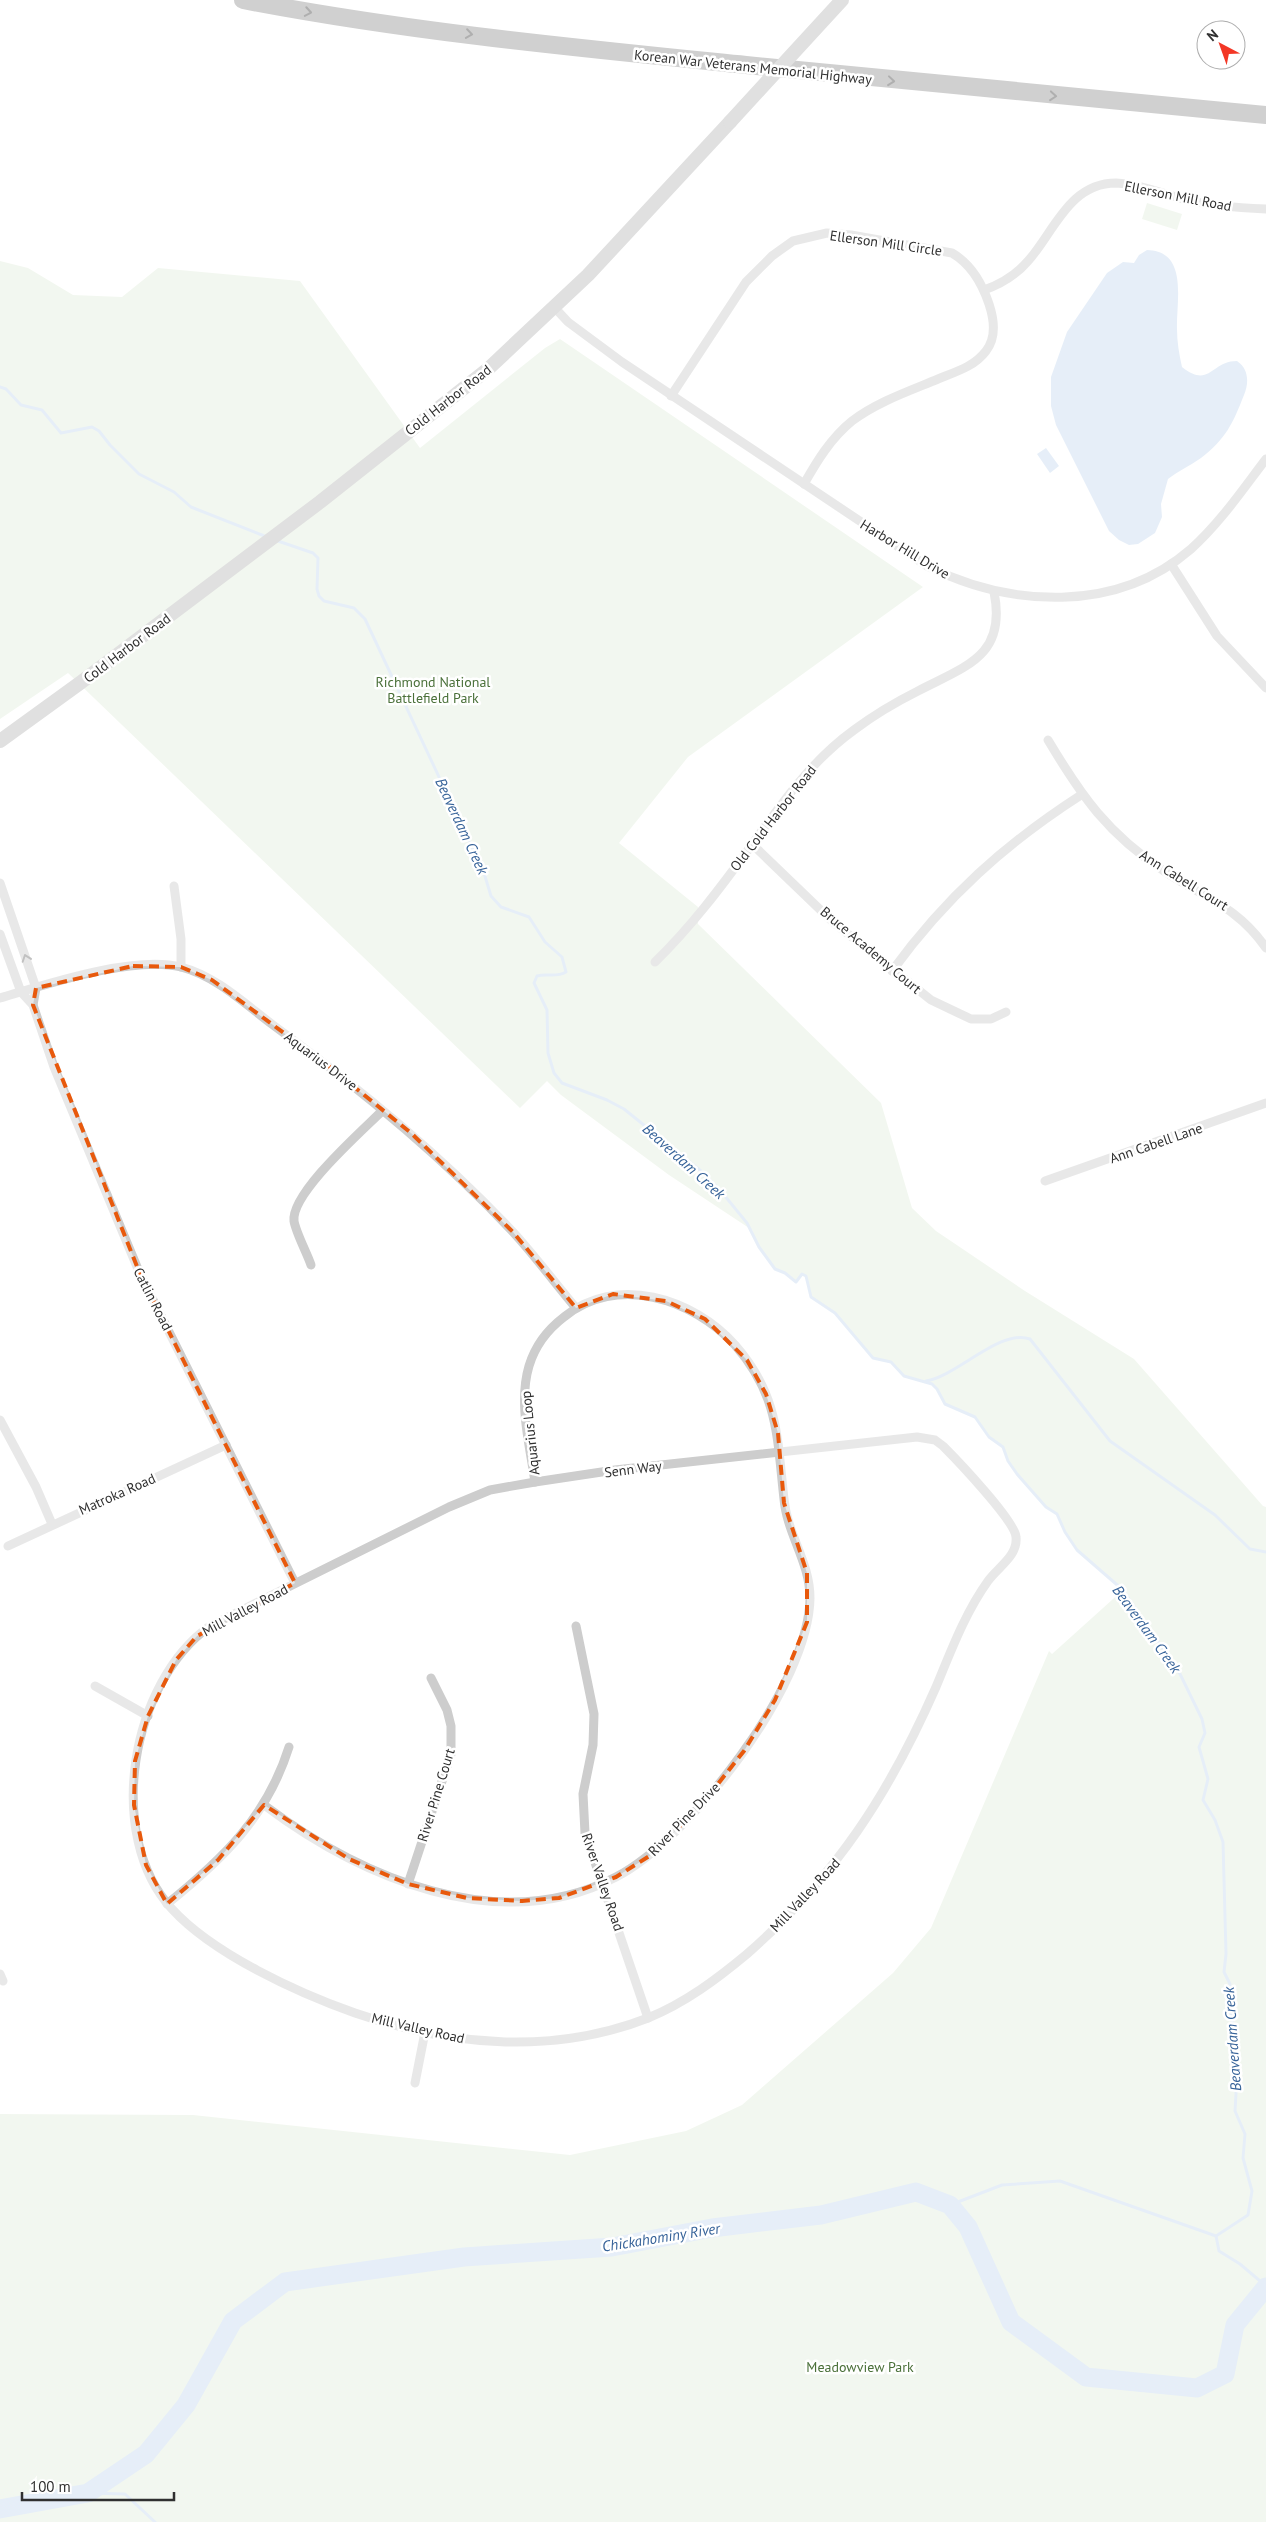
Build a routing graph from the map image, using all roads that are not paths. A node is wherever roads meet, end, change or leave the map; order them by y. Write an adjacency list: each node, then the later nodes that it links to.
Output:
1 (243, 0): 3 (highway, Korean War Veterans Memorial Highway, one-way to 3)
2 (842, 0): 6 (main road, Cold Harbor Road, bridge)
3 (1266, 115)
4 (1266, 209): 5 (street, Ellerson Mill Road)
5 (984, 290): 7 (street, Ellerson Mill Circle); 9 (street, Ellerson Mill Circle)
6 (555, 308): 7 (street, Harbor Hill Drive); 14 (main road, Cold Harbor Road)
7 (671, 396): 9 (street, Harbor Hill Drive)
8 (1266, 458): 10 (street, Harbor Hill Drive)
9 (804, 484): 11 (street, Harbor Hill Drive)
10 (1171, 564): 11 (street, Harbor Hill Drive); 12 (street)
11 (994, 592): 16 (street, Old Cold Harbor Road)
12 (1266, 688)
13 (1048, 740): 15 (street, Ann Cabell Court)
14 (0, 741)
15 (1082, 795): 20 (street, Ann Cabell Court); 23 (street)
16 (752, 844): 21 (street, Old Cold Harbor Road); 23 (street, Bruce Academy Court)
17 (0, 883): 24 (street, Catlin Road, one-way to 17)
18 (174, 886): 22 (street)
19 (0, 934): 25 (street, Catlin Road)
20 (1266, 948)
21 (655, 962)
22 (181, 967): 24 (street, Aquarius Drive); 30 (street, Aquarius Drive)
23 (892, 971): 28 (street, Bruce Academy Court)
24 (36, 988): 25 (street, Aquarius Drive); 27 (street, Catlin Road)
25 (20, 992): 26 (street, Aquarius Drive); 27 (street, Catlin Road)
26 (0, 998)
27 (33, 1005): 35 (street, Catlin Road)
28 (1006, 1012)
29 (1266, 1103): 31 (street, Ann Cabell Lane)
30 (382, 1110): 32 (street); 33 (street, Aquarius Drive)
31 (1045, 1181)
32 (312, 1265)
33 (576, 1308): 36 (street, Aquarius Loop); 38 (street, Aquarius Loop)
34 (0, 1420): 39 (street)
35 (226, 1445): 39 (street, Matroka Road); 41 (street, Catlin Road)
36 (779, 1452): 37 (street, Senn Way); 38 (street, Senn Way); 49 (street, River Pine Drive)
37 (974, 1481): 51 (street, Mill Valley Road)
38 (535, 1482): 41 (street, Senn Way)
39 (52, 1524): 40 (street, Matroka Road)
40 (8, 1546)
41 (295, 1584): 45 (street, Mill Valley Road)
42 (576, 1626): 49 (street, River Valley Road)
43 (430, 1678): 48 (street, River Pine Court)
44 (95, 1686): 45 (street)
45 (148, 1716): 50 (street, Mill Valley Road)
46 (289, 1747): 47 (street)
47 (264, 1805): 48 (street, River Pine Drive); 50 (street)
48 (408, 1884): 49 (street, River Pine Drive)
49 (602, 1884): 51 (street, River Valley Road)
50 (167, 1904): 52 (street, Mill Valley Road)
51 (648, 2018): 52 (street, Mill Valley Road)
52 (425, 2032): 53 (street)
53 (415, 2083)

